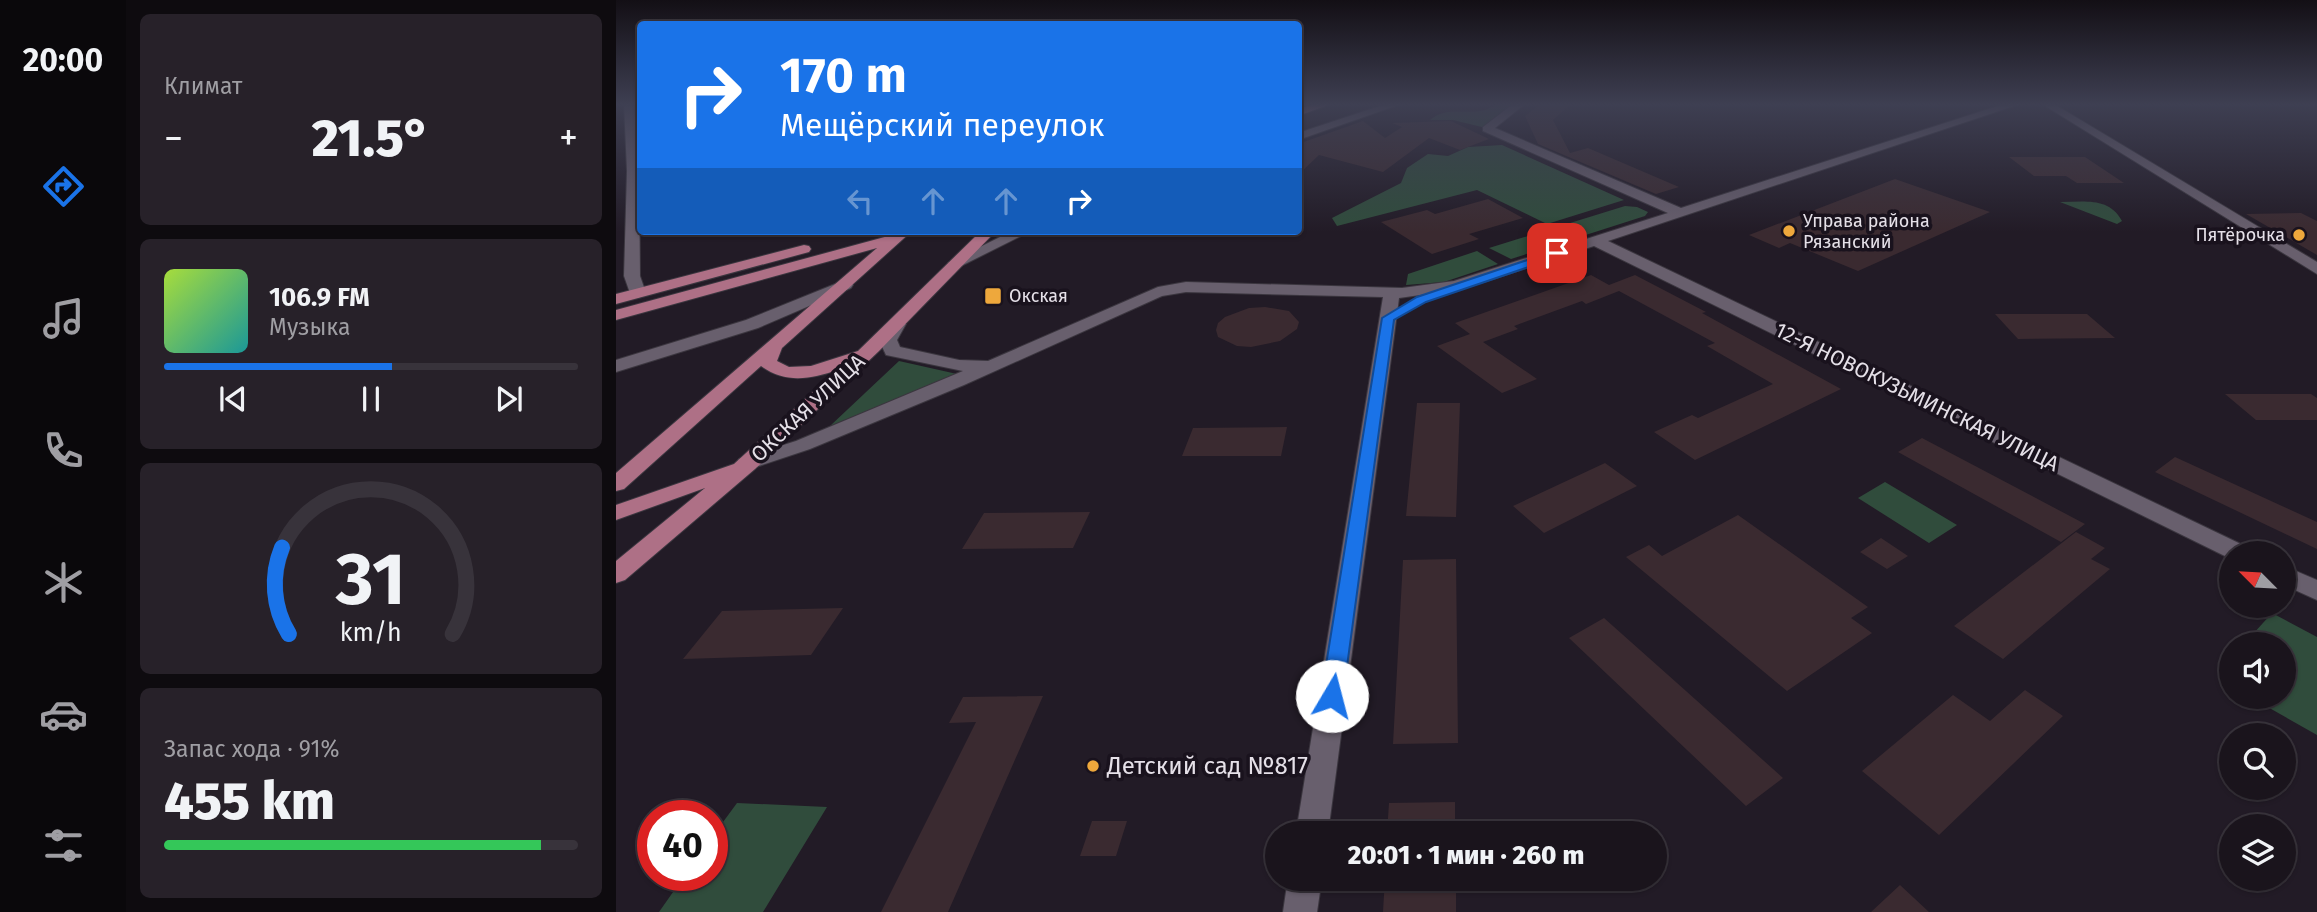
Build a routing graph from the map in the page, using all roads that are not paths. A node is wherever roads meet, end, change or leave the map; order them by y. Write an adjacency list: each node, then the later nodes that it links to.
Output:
1 (631, 147): 16 (street)
2 (1527, 147): 5 (street)
3 (1884, 147): 5 (street)
4 (2117, 147): 13 (street)
5 (1680, 213): 11 (street)
6 (855, 235): 16 (main road)
7 (898, 235): 19 (main road)
8 (901, 235): 14 (main road)
9 (985, 235): 12 (main road, ОКСКАЯ УЛИЦА)
10 (1016, 235): 12 (street)
11 (1595, 241): 15 (street); 30 (street, 12-Я НОВОКУЗЬМИНСКАЯ УЛИЦА)
12 (957, 264): 21 (main road, ОКСКАЯ УЛИЦА)
13 (2317, 269)
14 (845, 285): 22 (street); 23 (main road)
15 (1456, 286): 17 (street); 20 (street)
16 (638, 293): 18 (main road)
17 (1392, 293): 20 (street); 25 (street)
18 (616, 299)
19 (616, 315)
20 (1388, 318): 34 (street)
21 (897, 324): 24 (main road, ОКСКАЯ УЛИЦА); 25 (street)
22 (711, 337): 23 (street); 26 (street)
23 (774, 347): 24 (main road); 28 (main road)
24 (873, 347): 27 (main road, ОКСКАЯ УЛИЦА)
25 (1013, 358): 27 (street)
26 (616, 366)
27 (747, 464): 29 (main road); 31 (main road, ОКСКАЯ УЛИЦА)
28 (616, 484)
29 (616, 513)
30 (2219, 543)
31 (616, 574)
32 (2296, 581): 33 (street)
33 (2317, 591)
34 (1314, 821)
35 (1303, 891): 36 (street)
36 (1300, 912)

